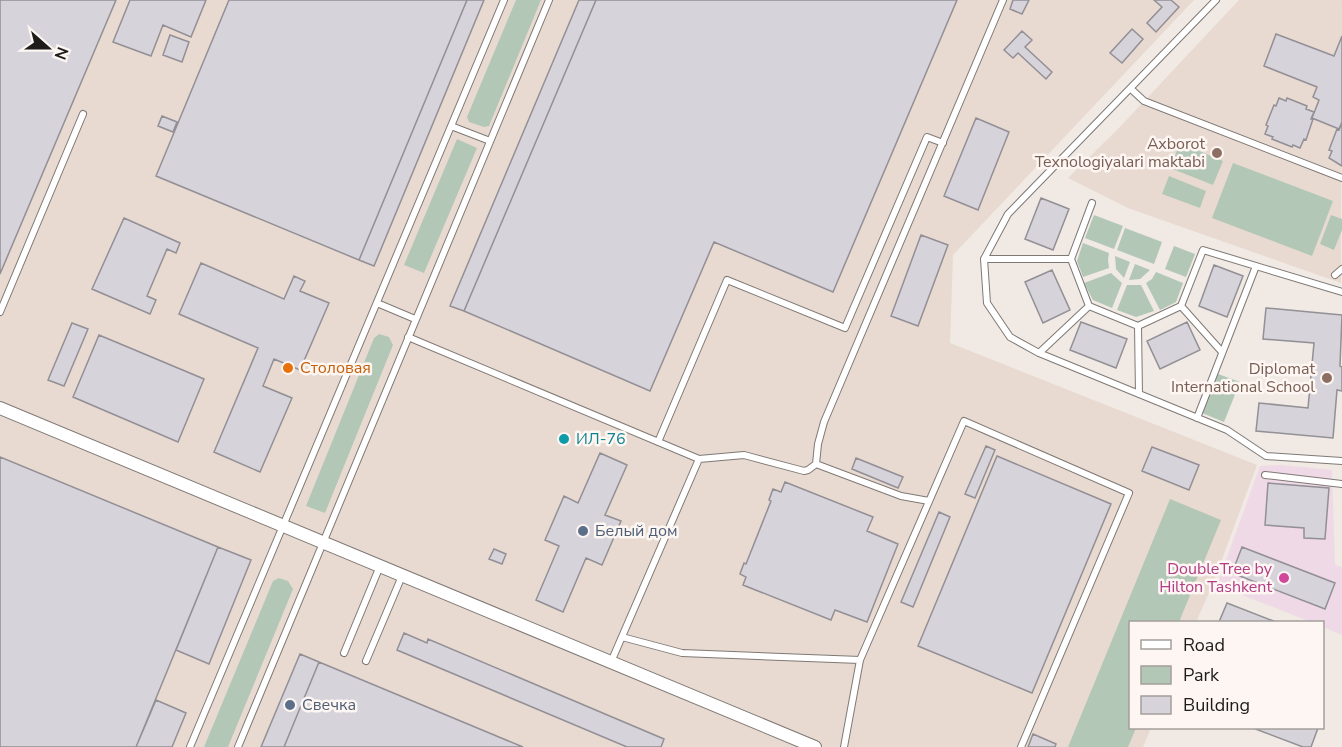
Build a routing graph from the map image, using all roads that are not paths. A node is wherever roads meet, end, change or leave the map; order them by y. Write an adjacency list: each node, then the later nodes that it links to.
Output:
1 (504, 0): 7 (lane)
2 (549, 0): 8 (lane)
3 (1004, 0): 9 (lane)
4 (1216, 0): 5 (lane)
5 (1131, 89): 10 (lane); 12 (lane)
6 (83, 114): 21 (lane)
7 (451, 126): 8 (lane); 18 (lane)
8 (490, 141): 22 (lane)
9 (943, 143): 30 (lane); 33 (lane)
10 (1342, 178)
11 (1092, 204): 13 (lane)
12 (984, 259): 13 (lane); 26 (lane)
13 (1071, 259): 19 (lane)
14 (1256, 266): 17 (lane); 20 (lane); 25 (lane)
15 (1342, 268): 16 (lane)
16 (1335, 275)
17 (1342, 291)
18 (377, 303): 22 (lane); 37 (lane)
19 (1089, 306): 23 (lane); 26 (lane)
20 (1181, 306): 23 (lane); 25 (lane)
21 (0, 312)
22 (415, 319): 24 (lane)
23 (1138, 326): 27 (lane)
24 (408, 338): 30 (lane); 38 (lane)
25 (1222, 352): 29 (lane)
26 (1039, 353): 27 (lane)
27 (1139, 394): 29 (lane)
28 (0, 408): 37 (street)
29 (1197, 418): 32 (lane)
30 (658, 442): 31 (lane)
31 (699, 459): 33 (lane); 41 (lane)
32 (1342, 461)
33 (816, 464): 36 (lane)
34 (1265, 476): 35 (lane)
35 (1342, 484)
36 (929, 501): 43 (lane); 50 (lane)
37 (283, 526): 38 (street); 46 (lane)
38 (322, 542): 39 (street); 47 (lane)
39 (380, 567): 40 (street); 42 (lane)
40 (402, 576): 44 (lane); 45 (street)
41 (622, 637): 43 (lane); 45 (lane)
42 (344, 653)
43 (860, 660): 49 (lane)
44 (366, 661)
45 (611, 663): 48 (street)
46 (189, 747)
47 (238, 747)
48 (815, 747)
49 (844, 747)
50 (1021, 747)

